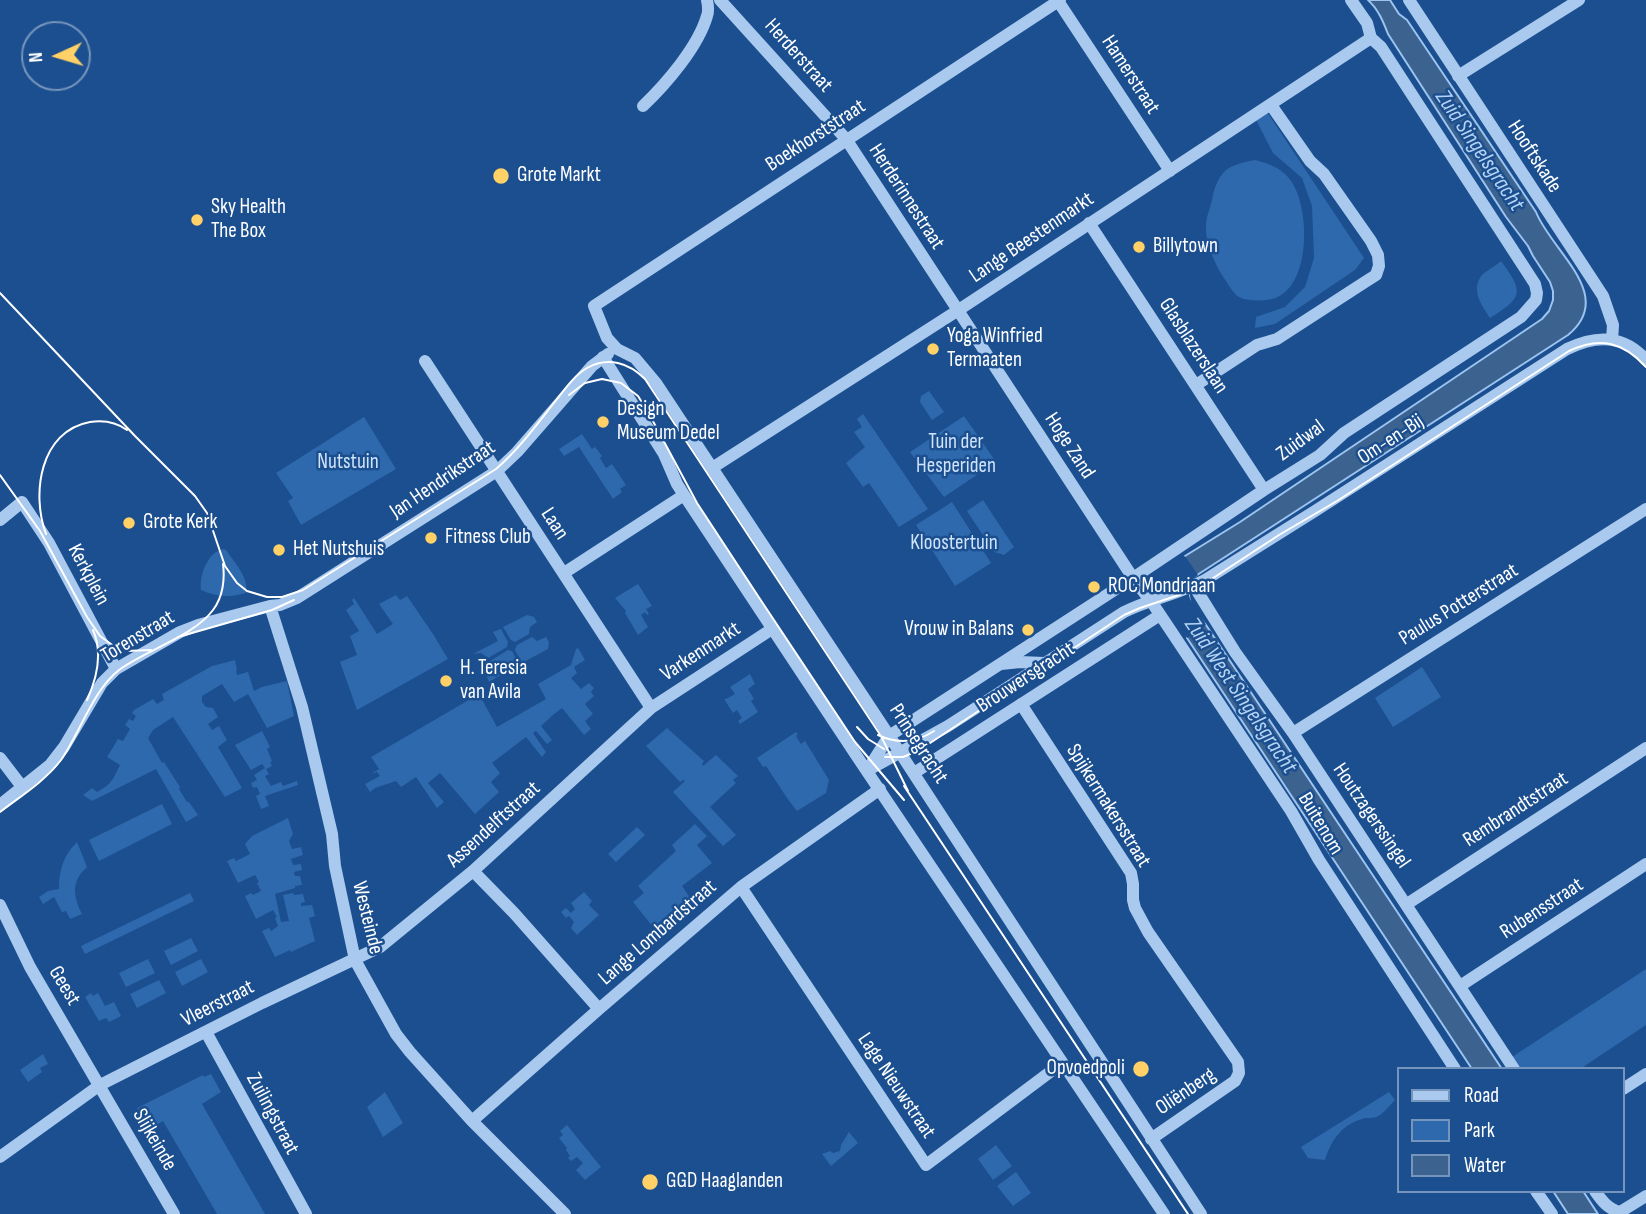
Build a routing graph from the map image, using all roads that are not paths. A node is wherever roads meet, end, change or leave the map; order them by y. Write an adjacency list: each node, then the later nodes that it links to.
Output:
1 (707, 0): 10 (street)
2 (720, 0): 11 (street, Herderstraat)
3 (1351, 0): 7 (street)
4 (1409, 0): 8 (street, Hooftskade)
5 (1578, 0): 8 (street)
6 (1059, 1): 11 (street, Boekhorststraat); 12 (street, Hamerstraat)
7 (1371, 38): 9 (street, Lange Beestenmarkt); 24 (street, Zuidwal)
8 (1458, 76): 16 (street, Hooftskade)
9 (1271, 105): 12 (street, Lange Beestenmarkt); 21 (street)
10 (643, 106)
11 (846, 139): 14 (street, Boekhorststraat); 15 (street, Herderinnestraat)
12 (1170, 171): 13 (street, Lange Beestenmarkt)
13 (1090, 223): 15 (street, Lange Beestenmarkt); 21 (street, Glasblazerslaan)
14 (594, 306): 17 (street, Prinsegracht)
15 (957, 311): 22 (street, Lange Beestenmarkt); 29 (street, Hoge Zand)
16 (1612, 340): 20 (street); 30 (street, Om-en-Bij)
17 (617, 349): 18 (street, Jan Hendrikstraat); 22 (street, Prinsegracht)
18 (603, 357): 23 (street, Jan Hendrikstraat); 25 (street)
19 (425, 360): 23 (street, Laan)
20 (1646, 360)
21 (1196, 385): 24 (street, Glasblazerslaan)
22 (715, 466): 41 (street, Prinsegracht)
23 (497, 471): 28 (street, Laan); 32 (street, Jan Hendrikstraat)
24 (1264, 490): 29 (street, Zuidwal)
25 (684, 495): 28 (street); 34 (street)
26 (1646, 509): 40 (street, Paulus Potterstraat)
27 (0, 520): 37 (street, Kerkplein)
28 (564, 573): 39 (street, Laan)
29 (1133, 578): 31 (street, Hoge Zand); 36 (street, Brouwersgracht)
30 (1191, 587): 31 (street, Brouwersgracht); 40 (street, Houtzagerssingel)
31 (1151, 600): 33 (street, Buitenom); 35 (street, Brouwersgracht)
32 (271, 606): 37 (street, Torenstraat); 55 (street, Westeinde)
33 (1160, 615): 38 (street, Brouwersgracht); 60 (street, Buitenom)
34 (768, 632): 39 (street, Varkenmarkt); 45 (street)
35 (1044, 663): 36 (street, Brouwersgracht); 43 (street, Brouwersgracht)
36 (1001, 664): 41 (street, Brouwersgracht)
37 (116, 668): 47 (street, Torenstraat)
38 (1021, 704): 46 (street, Brouwersgracht); 62 (street, Spijkermakersstraat)
39 (651, 708): 51 (street, Assendelftstraat)
40 (1293, 733): 53 (street, Houtzagerssingel)
41 (889, 736): 43 (street, Prinsegracht); 45 (street, Brouwersgracht)
42 (1646, 748): 53 (street, Rembrandtstraat)
43 (900, 753): 45 (street, Brouwersgracht); 46 (street, Prinsegracht)
44 (0, 758): 47 (street)
45 (867, 771): 48 (street)
46 (914, 773): 67 (street, Prinsegracht)
47 (23, 788): 49 (street, Torenstraat)
48 (880, 789): 52 (street, Lange Lombardstraat); 59 (street)
49 (0, 805)
50 (1646, 864): 56 (street, Rubensstraat)
51 (473, 871): 55 (street, Assendelftstraat); 57 (street)
52 (741, 887): 57 (street, Lange Lombardstraat); 59 (street, Lage Nieuwstraat)
53 (1407, 904): 56 (street, Houtzagerssingel)
54 (0, 905): 64 (street, Geest)
55 (355, 960): 58 (street, Vleerstraat); 66 (street, Westeinde)
56 (1460, 986): 61 (street, Houtzagerssingel)
57 (599, 1009): 66 (street, Lange Lombardstraat)
58 (206, 1032): 64 (street, Vleerstraat); 73 (street, Zuilingstraat)
59 (1062, 1063): 75 (street)
60 (1454, 1067)
61 (1513, 1067)
62 (1240, 1073): 67 (street, Oliënberg)
63 (1646, 1074): 65 (street)
64 (100, 1085): 68 (street, Vleerstraat); 72 (street, Slijkeinde)
65 (1625, 1088)
66 (472, 1121): 74 (street, Westeinde)
67 (1151, 1139): 76 (street, Prinsegracht)
68 (0, 1157)
69 (1537, 1193): 77 (street)
70 (1596, 1193): 71 (street)
71 (1646, 1196)
72 (174, 1214)
73 (306, 1214)
74 (565, 1214)
75 (1164, 1214)
76 (1201, 1214)
77 (1552, 1214)

